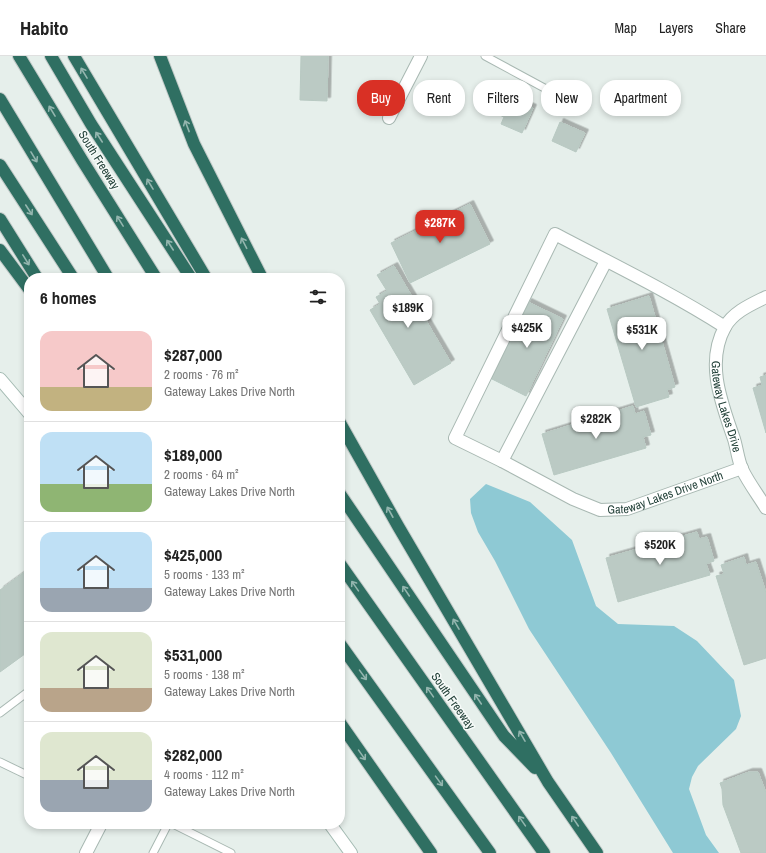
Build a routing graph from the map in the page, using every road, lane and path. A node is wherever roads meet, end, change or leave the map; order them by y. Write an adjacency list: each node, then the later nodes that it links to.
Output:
1 (19, 56): 17 (highway, South Freeway, one-way to 1)
2 (51, 56): 18 (highway, one-way to 2)
3 (74, 56): 19 (highway, one-way to 3)
4 (160, 56): 20 (highway, one-way to 4)
5 (421, 56): 9 (street)
6 (485, 56): 7 (lane)
7 (541, 86)
8 (0, 99): 16 (highway, one-way to 16)
9 (389, 118)
10 (0, 165): 15 (highway, one-way to 15)
11 (0, 219): 14 (highway, one-way to 14)
12 (0, 250): 21 (highway)
13 (606, 260): 23 (street, Gateway Lakes Drive North); 27 (street); 27 (street, Gateway Lakes Drive North)
14 (34, 273)
15 (70, 273)
16 (105, 273)
17 (153, 273)
18 (188, 273)
19 (203, 273)
20 (259, 273)
21 (24, 282)
22 (766, 297): 23 (street, Gateway Lakes Drive)
23 (725, 326): 28 (street, Gateway Lakes Drive)
24 (0, 379): 25 (street)
25 (24, 408)
26 (345, 432): 38 (highway, one-way to 26)
27 (502, 461): 28 (street, Gateway Lakes Drive North)
28 (742, 468): 30 (street, Gateway Lakes Drive)
29 (345, 501): 38 (highway, one-way to 29)
30 (766, 508)
31 (345, 571): 49 (highway, South Freeway, one-way to 31)
32 (345, 651): 48 (highway, one-way to 48)
33 (24, 695): 34 (lane)
34 (0, 713)
35 (345, 730): 47 (highway, one-way to 47)
36 (0, 762): 37 (lane)
37 (24, 774)
38 (548, 782): 50 (highway, one-way to 38)
39 (98, 829): 43 (street)
40 (165, 829): 44 (lane)
41 (183, 829): 45 (lane)
42 (334, 829): 46 (street)
43 (86, 853)
44 (153, 853)
45 (231, 853)
46 (351, 853)
47 (431, 853)
48 (490, 853)
49 (544, 853)
50 (597, 853)

